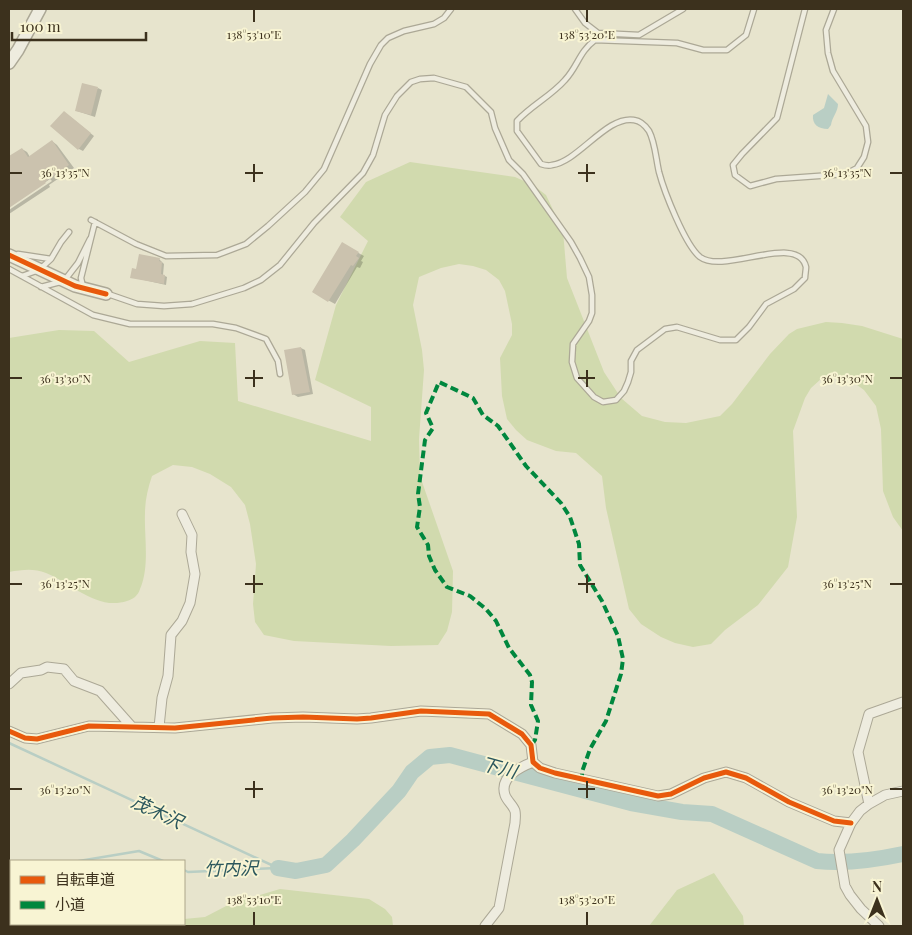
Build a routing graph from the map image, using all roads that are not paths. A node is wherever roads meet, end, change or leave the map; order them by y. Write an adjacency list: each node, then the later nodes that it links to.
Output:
1 (40, 9): 8 (street)
2 (450, 9): 10 (lane)
3 (575, 9): 4 (lane)
4 (683, 9)
5 (754, 9): 19 (lane)
6 (805, 9): 7 (lane)
7 (834, 9)
8 (9, 63)
9 (69, 232): 12 (lane)
10 (90, 239): 16 (lane); 18 (lane)
11 (9, 254): 12 (lane); 13 (street)
12 (51, 259): 13 (lane)
13 (39, 270): 15 (lane); 16 (street)
14 (9, 271): 15 (lane)
15 (22, 276): 17 (lane)
16 (64, 281): 17 (lane); 18 (street)
17 (41, 286): 20 (lane)
18 (83, 288): 19 (street)
19 (106, 294)
20 (280, 374)
21 (182, 514): 25 (street)
22 (9, 684): 24 (street)
23 (903, 702): 29 (street)
24 (132, 727): 25 (street); 26 (street)
25 (159, 727): 27 (street)
26 (9, 731)
27 (533, 762): 30 (street); 31 (street)
28 (903, 791): 29 (street)
29 (869, 804): 30 (street)
30 (851, 823): 32 (street)
31 (485, 926)
32 (879, 926)

